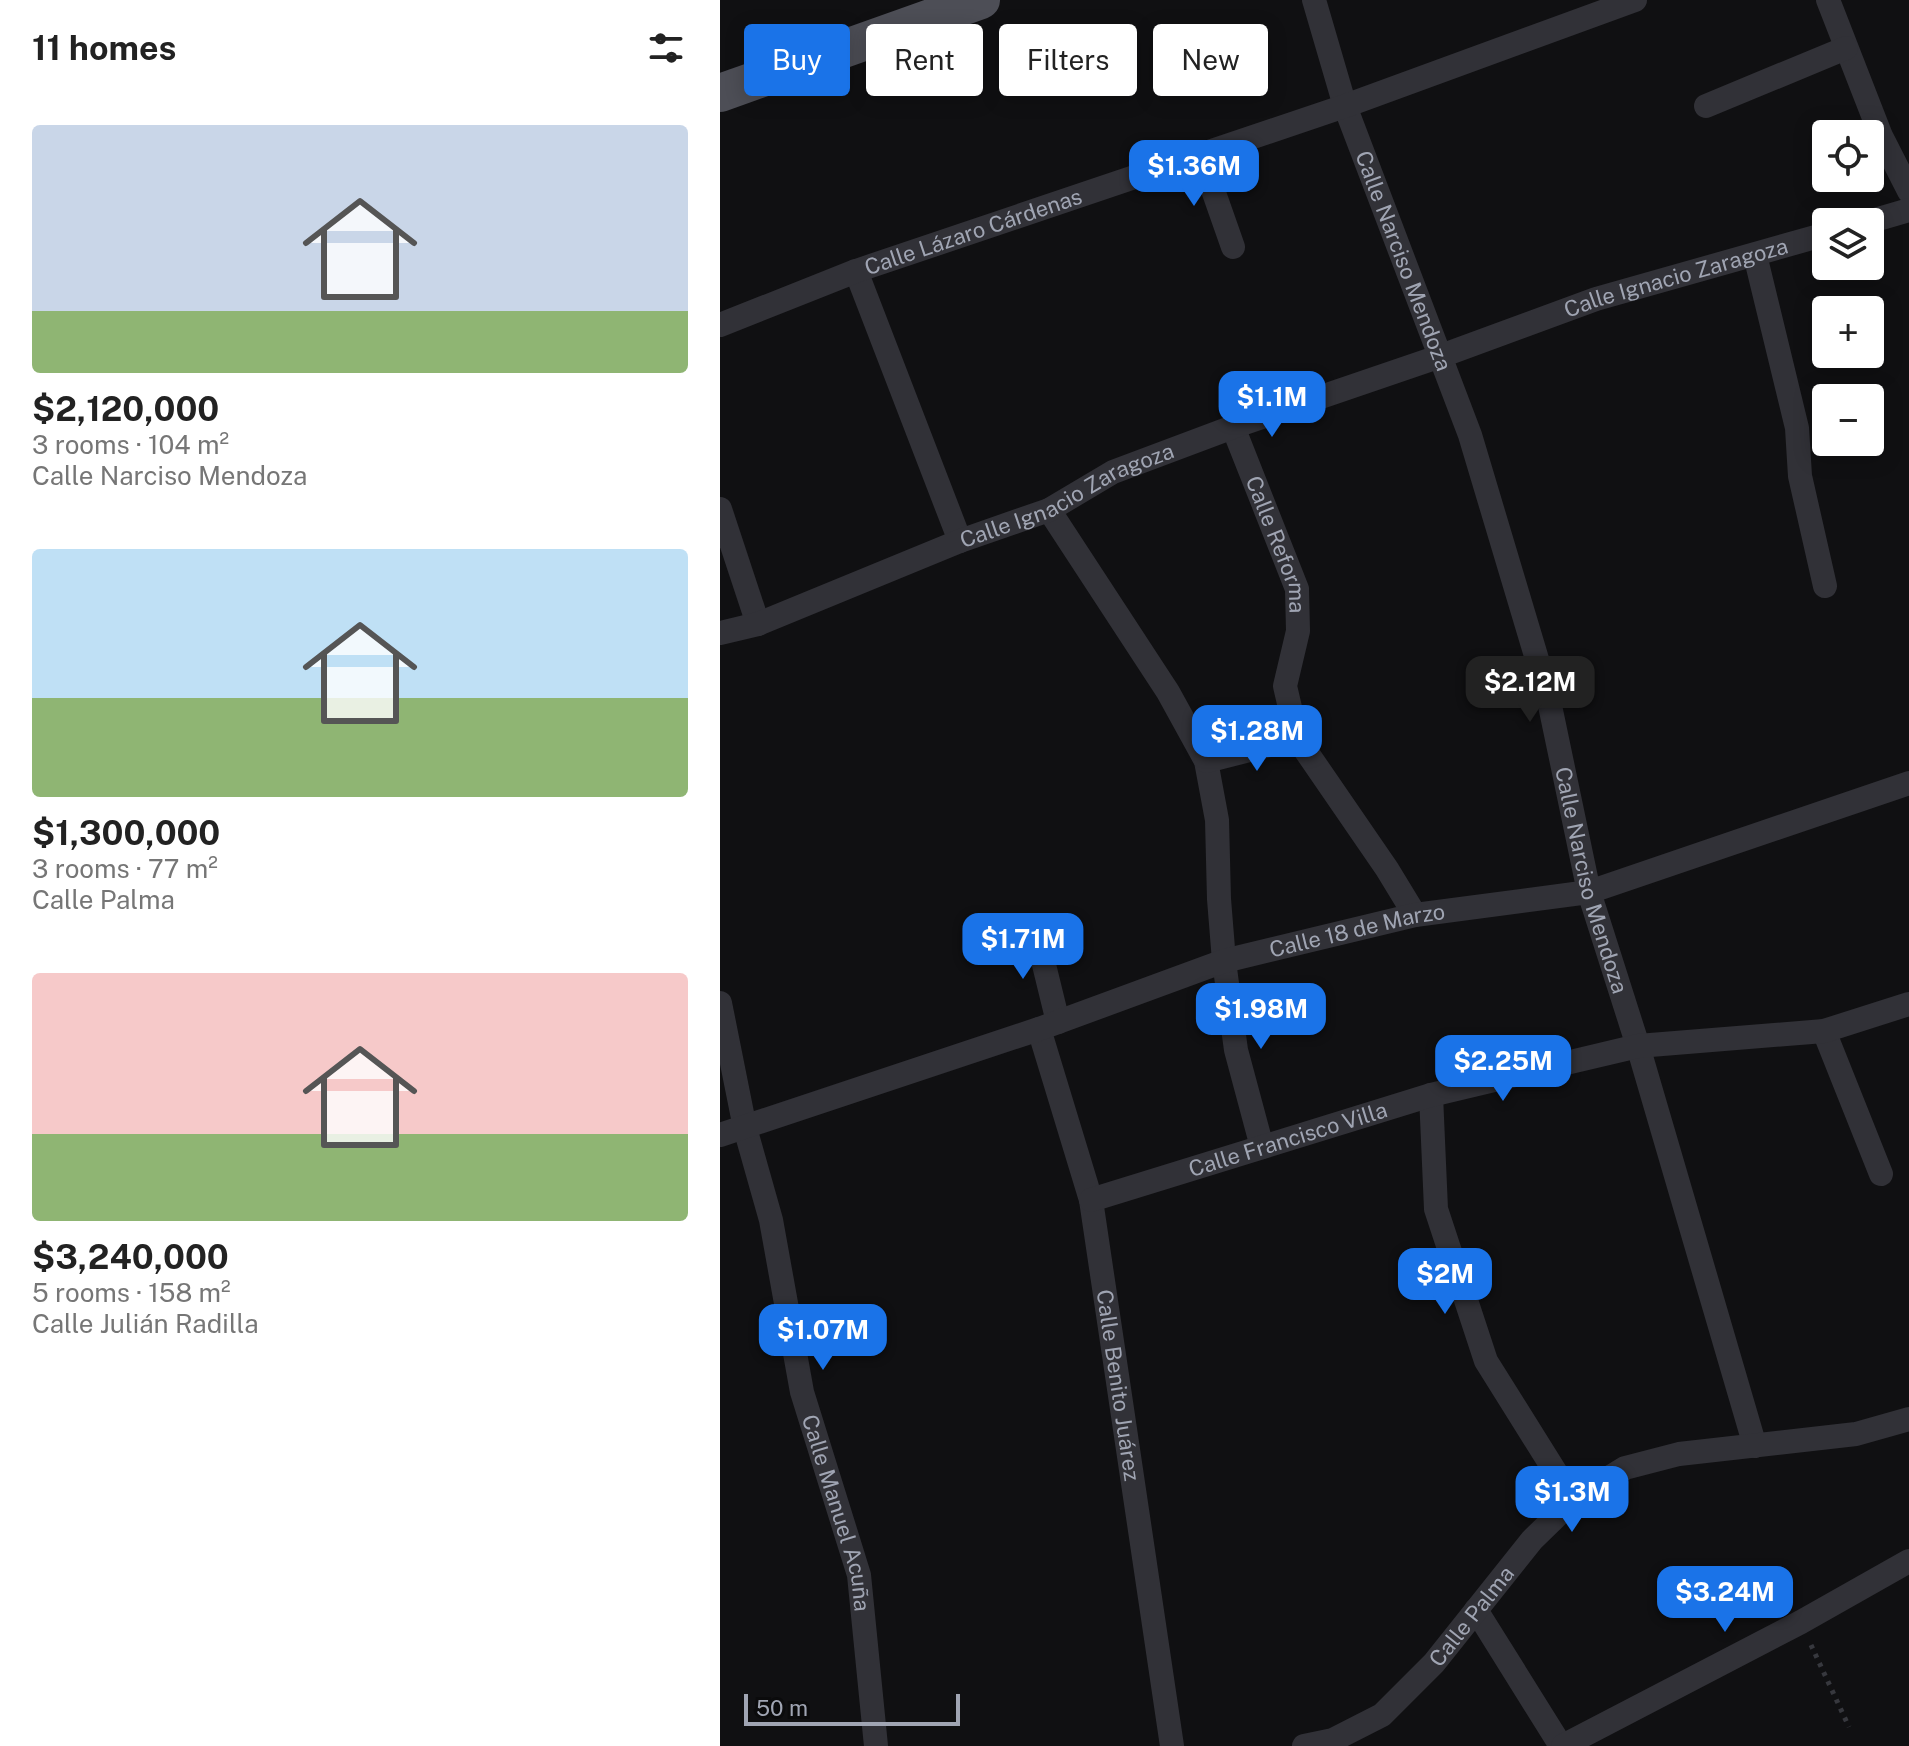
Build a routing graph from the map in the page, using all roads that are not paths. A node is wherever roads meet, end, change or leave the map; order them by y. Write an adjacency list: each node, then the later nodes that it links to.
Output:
1 (981, 0): 6 (main road)
2 (1314, 0): 7 (street, Calle Narciso Mendoza)
3 (1635, 0): 7 (street, Calle Lázaro Cárdenas)
4 (1828, 0): 5 (street)
5 (1846, 48): 8 (street); 10 (street)
6 (720, 93)
7 (1345, 106): 9 (street, Calle Lázaro Cárdenas); 18 (street, Calle Narciso Mendoza)
8 (1706, 106)
9 (1200, 153): 14 (street); 16 (street, Calle Lázaro Cárdenas)
10 (1909, 191)
11 (1909, 210): 12 (street)
12 (1884, 217)
13 (1812, 238): 15 (street, Calle Ignacio Zaragoza)
14 (1233, 247)
15 (1755, 255): 18 (street, Calle Ignacio Zaragoza); 23 (street)
16 (856, 271): 17 (street, Calle Lázaro Cárdenas); 22 (street)
17 (720, 325)
18 (1441, 356): 19 (street, Calle Ignacio Zaragoza); 29 (street, Calle Narciso Mendoza)
19 (1233, 427): 21 (street, Calle Ignacio Zaragoza); 26 (street, Calle Reforma)
20 (720, 509): 24 (street)
21 (1049, 510): 22 (street, Calle Ignacio Zaragoza); 27 (street)
22 (960, 541): 24 (street, Calle Ignacio Zaragoza)
23 (1825, 586)
24 (758, 624): 25 (street, Calle Ignacio Zaragoza)
25 (720, 633)
26 (1297, 738): 27 (street); 30 (street, Calle Reforma)
27 (1206, 761): 32 (street)
28 (1909, 783): 29 (street, Calle 18 de Marzo)
29 (1589, 892): 30 (street, Calle 18 de Marzo); 37 (street, Calle Narciso Mendoza)
30 (1415, 915): 32 (street, Calle 18 de Marzo)
31 (1035, 928): 35 (street, Calle Benito Juárez)
32 (1224, 961): 35 (street, Calle 18 de Marzo); 41 (street)
33 (720, 1003): 39 (street, Calle Manuel Acuña)
34 (1909, 1004): 36 (street, Calle Francisco Villa)
35 (1049, 1025): 39 (street, Calle 18 de Marzo); 43 (street, Calle Benito Juárez)
36 (1824, 1031): 37 (street, Calle Francisco Villa); 42 (street)
37 (1638, 1046): 38 (street, Calle Francisco Villa); 45 (street, Calle Narciso Mendoza)
38 (1431, 1095): 41 (street, Calle Francisco Villa); 46 (street)
39 (745, 1128): 40 (street, Calle 18 de Marzo); 49 (street, Calle Manuel Acuña)
40 (720, 1135)
41 (1262, 1147): 43 (street, Calle Francisco Villa)
42 (1881, 1174)
43 (1091, 1200): 50 (street, Calle Benito Juárez)
44 (1909, 1419): 45 (street, Calle Palma)
45 (1755, 1446): 46 (street, Calle Palma)
46 (1573, 1500): 48 (street, Calle Palma)
47 (1909, 1561): 52 (street)
48 (1476, 1610): 51 (street, Calle Palma); 52 (street)
49 (876, 1746)
50 (1172, 1746)
51 (1304, 1746)
52 (1562, 1746)

